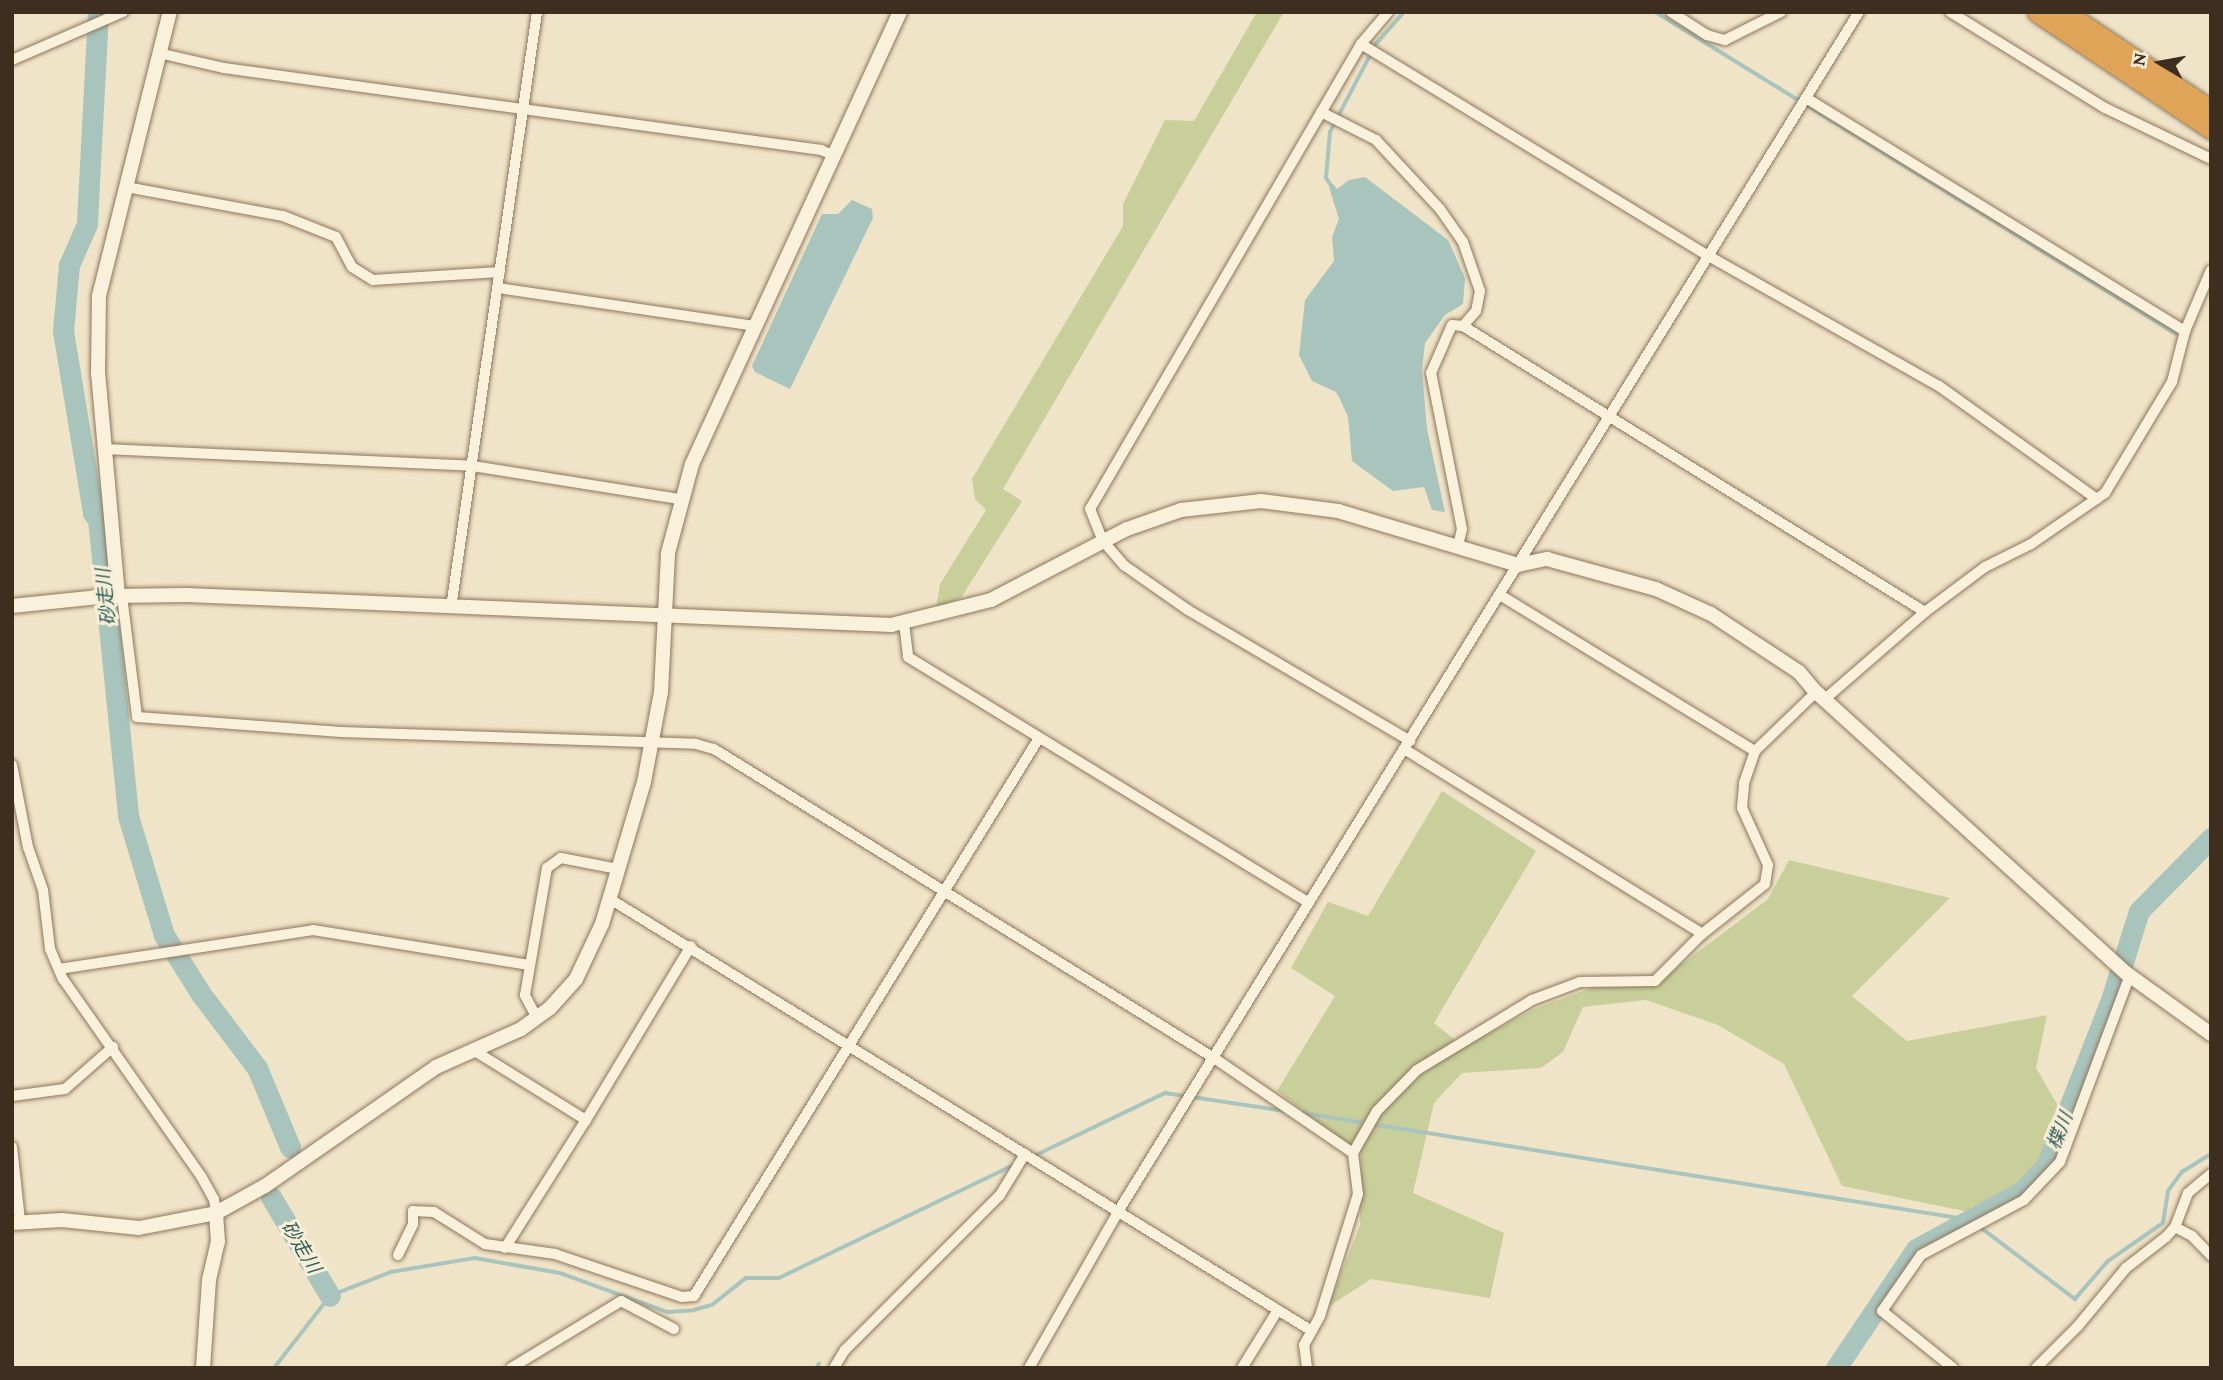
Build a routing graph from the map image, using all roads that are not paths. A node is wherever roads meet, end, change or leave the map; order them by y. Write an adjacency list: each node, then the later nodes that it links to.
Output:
1 (123, 12): 14 (street)
2 (170, 12): 13 (street)
3 (537, 12): 16 (street)
4 (900, 12): 20 (street)
5 (1388, 12): 12 (street)
6 (1671, 12): 7 (street)
7 (1781, 12)
8 (1858, 12): 15 (street)
9 (1950, 12): 21 (street)
10 (2037, 12): 19 (highway)
11 (2064, 12): 17 (highway)
12 (1361, 44): 18 (street); 23 (street)
13 (163, 54): 16 (street); 22 (street)
14 (12, 60)
15 (1806, 97): 23 (street); 29 (street)
16 (522, 109): 20 (street); 25 (street)
17 (2211, 110)
18 (1321, 112): 28 (street); 35 (street)
19 (2211, 130)
20 (833, 155): 27 (street)
21 (2211, 159)
22 (126, 187): 25 (street); 31 (street)
23 (1707, 256): 30 (street); 34 (street)
24 (2211, 270): 29 (street)
25 (500, 272): 26 (street)
26 (498, 288): 27 (street); 32 (street)
27 (754, 326): 33 (street)
28 (1463, 326): 30 (street); 36 (street)
29 (2185, 331): 34 (street)
30 (1610, 416): 37 (street); 42 (street)
31 (104, 449): 32 (street); 39 (street)
32 (473, 466): 33 (street); 41 (street)
33 (680, 499): 43 (street)
34 (2096, 499): 42 (street)
35 (1103, 541): 36 (street); 44 (street); 48 (street)
36 (1458, 546): 37 (street)
37 (1518, 565): 38 (street); 45 (street)
38 (1500, 595): 48 (street); 49 (street)
39 (112, 596): 40 (street); 41 (street); 47 (street)
40 (12, 606)
41 (451, 608): 43 (street)
42 (1925, 612): 45 (street)
43 (666, 618): 44 (street); 47 (street)
44 (904, 623): 46 (street)
45 (1820, 696): 49 (street); 59 (street)
46 (1039, 738): 52 (street); 54 (street)
47 (652, 744): 51 (street); 52 (street)
48 (1407, 745): 54 (street); 55 (street)
49 (1755, 751): 55 (street)
50 (12, 765): 58 (street)
51 (618, 869): 53 (street); 57 (street)
52 (945, 891): 62 (street); 65 (street)
53 (610, 899): 56 (street); 60 (street)
54 (1309, 903): 65 (street)
55 (1702, 934): 69 (street)
56 (691, 946): 62 (street); 67 (street)
57 (529, 965): 58 (street); 60 (street)
58 (59, 969): 63 (street)
59 (2128, 974): 61 (street); 88 (street)
60 (537, 1018): 64 (street)
61 (2211, 1034)
62 (850, 1046): 70 (street); 76 (street)
63 (113, 1047): 66 (street); 73 (street)
64 (473, 1050): 67 (street); 73 (street)
65 (1214, 1058): 69 (street); 72 (street)
66 (12, 1096)
67 (586, 1120): 76 (street)
68 (12, 1147): 74 (street)
69 (1353, 1153): 81 (street)
70 (1025, 1154): 72 (street); 84 (street)
71 (2211, 1174): 75 (street)
72 (1119, 1210): 79 (street); 85 (street)
73 (216, 1213): 74 (street); 82 (street)
74 (16, 1222)
75 (2175, 1227): 78 (street); 89 (street)
76 (505, 1248): 77 (street)
77 (398, 1255)
78 (2211, 1256)
79 (1278, 1310): 81 (street); 86 (street)
80 (674, 1329): 83 (street)
81 (1312, 1331): 87 (street)
82 (203, 1368)
83 (511, 1368)
84 (834, 1368)
85 (1030, 1368)
86 (1242, 1368)
87 (1307, 1368)
88 (1953, 1368)
89 (2036, 1368)

